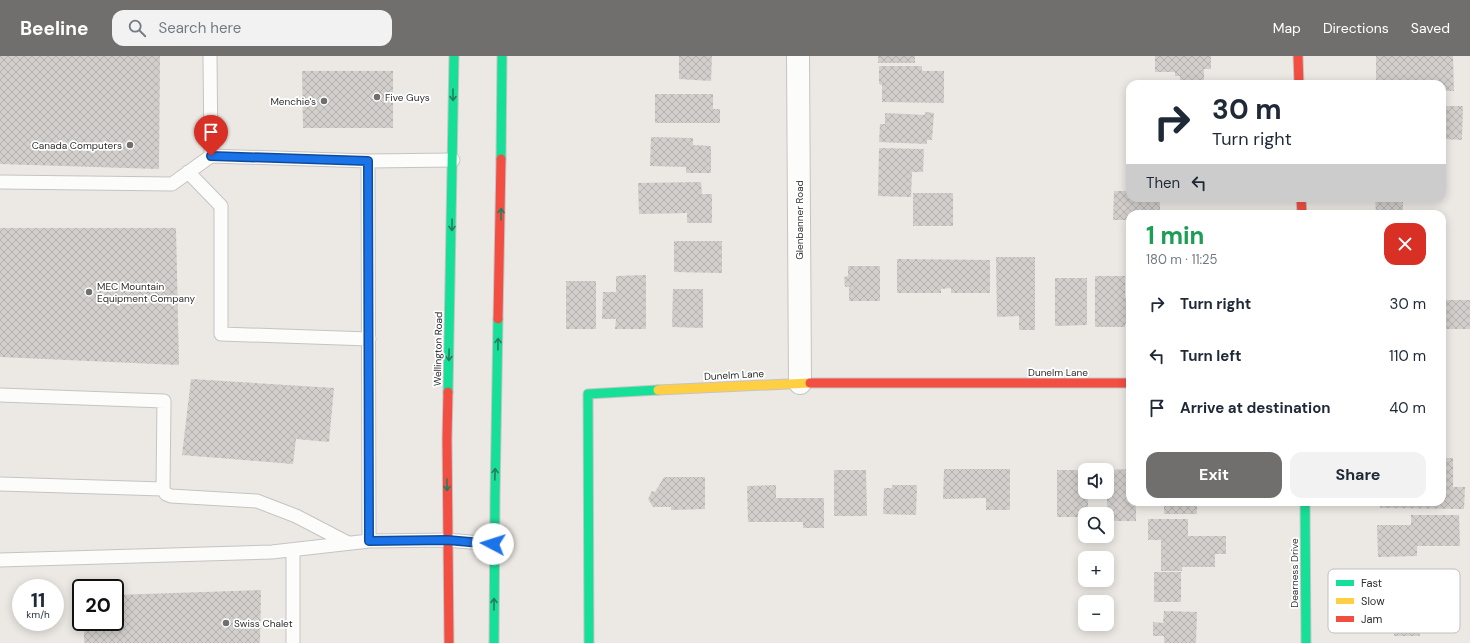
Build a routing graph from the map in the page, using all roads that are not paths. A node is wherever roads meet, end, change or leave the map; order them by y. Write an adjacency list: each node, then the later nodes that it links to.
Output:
1 (210, 56): 7 (lane)
2 (454, 56): 8 (main road, Wellington Road, one-way to 8)
3 (502, 56): 22 (main road, one-way to 3)
4 (798, 56): 13 (street, Glenbanner Road)
5 (1298, 56): 6 (main road)
6 (1299, 80)
7 (211, 156): 9 (lane); 10 (lane)
8 (453, 160): 9 (lane); 19 (main road, Wellington Road, one-way to 19)
9 (368, 161): 12 (lane)
10 (188, 172): 11 (lane); 12 (lane)
11 (0, 182)
12 (369, 338): 20 (lane)
13 (800, 383): 14 (main road, Dunelm Lane); 28 (main road, Dunelm Lane)
14 (1126, 383)
15 (0, 395): 17 (lane)
16 (0, 484): 17 (lane)
17 (163, 489): 21 (lane)
18 (1305, 506): 29 (main road, Dearness Drive)
19 (447, 540): 20 (lane); 22 (lane); 26 (main road, Wellington Road)
20 (369, 541): 21 (lane)
21 (348, 543): 23 (lane)
22 (493, 544): 27 (main road, one-way to 22)
23 (293, 550): 24 (lane); 25 (lane)
24 (0, 560)
25 (293, 643)
26 (449, 643)
27 (494, 643)
28 (589, 643)
29 (1306, 643)

